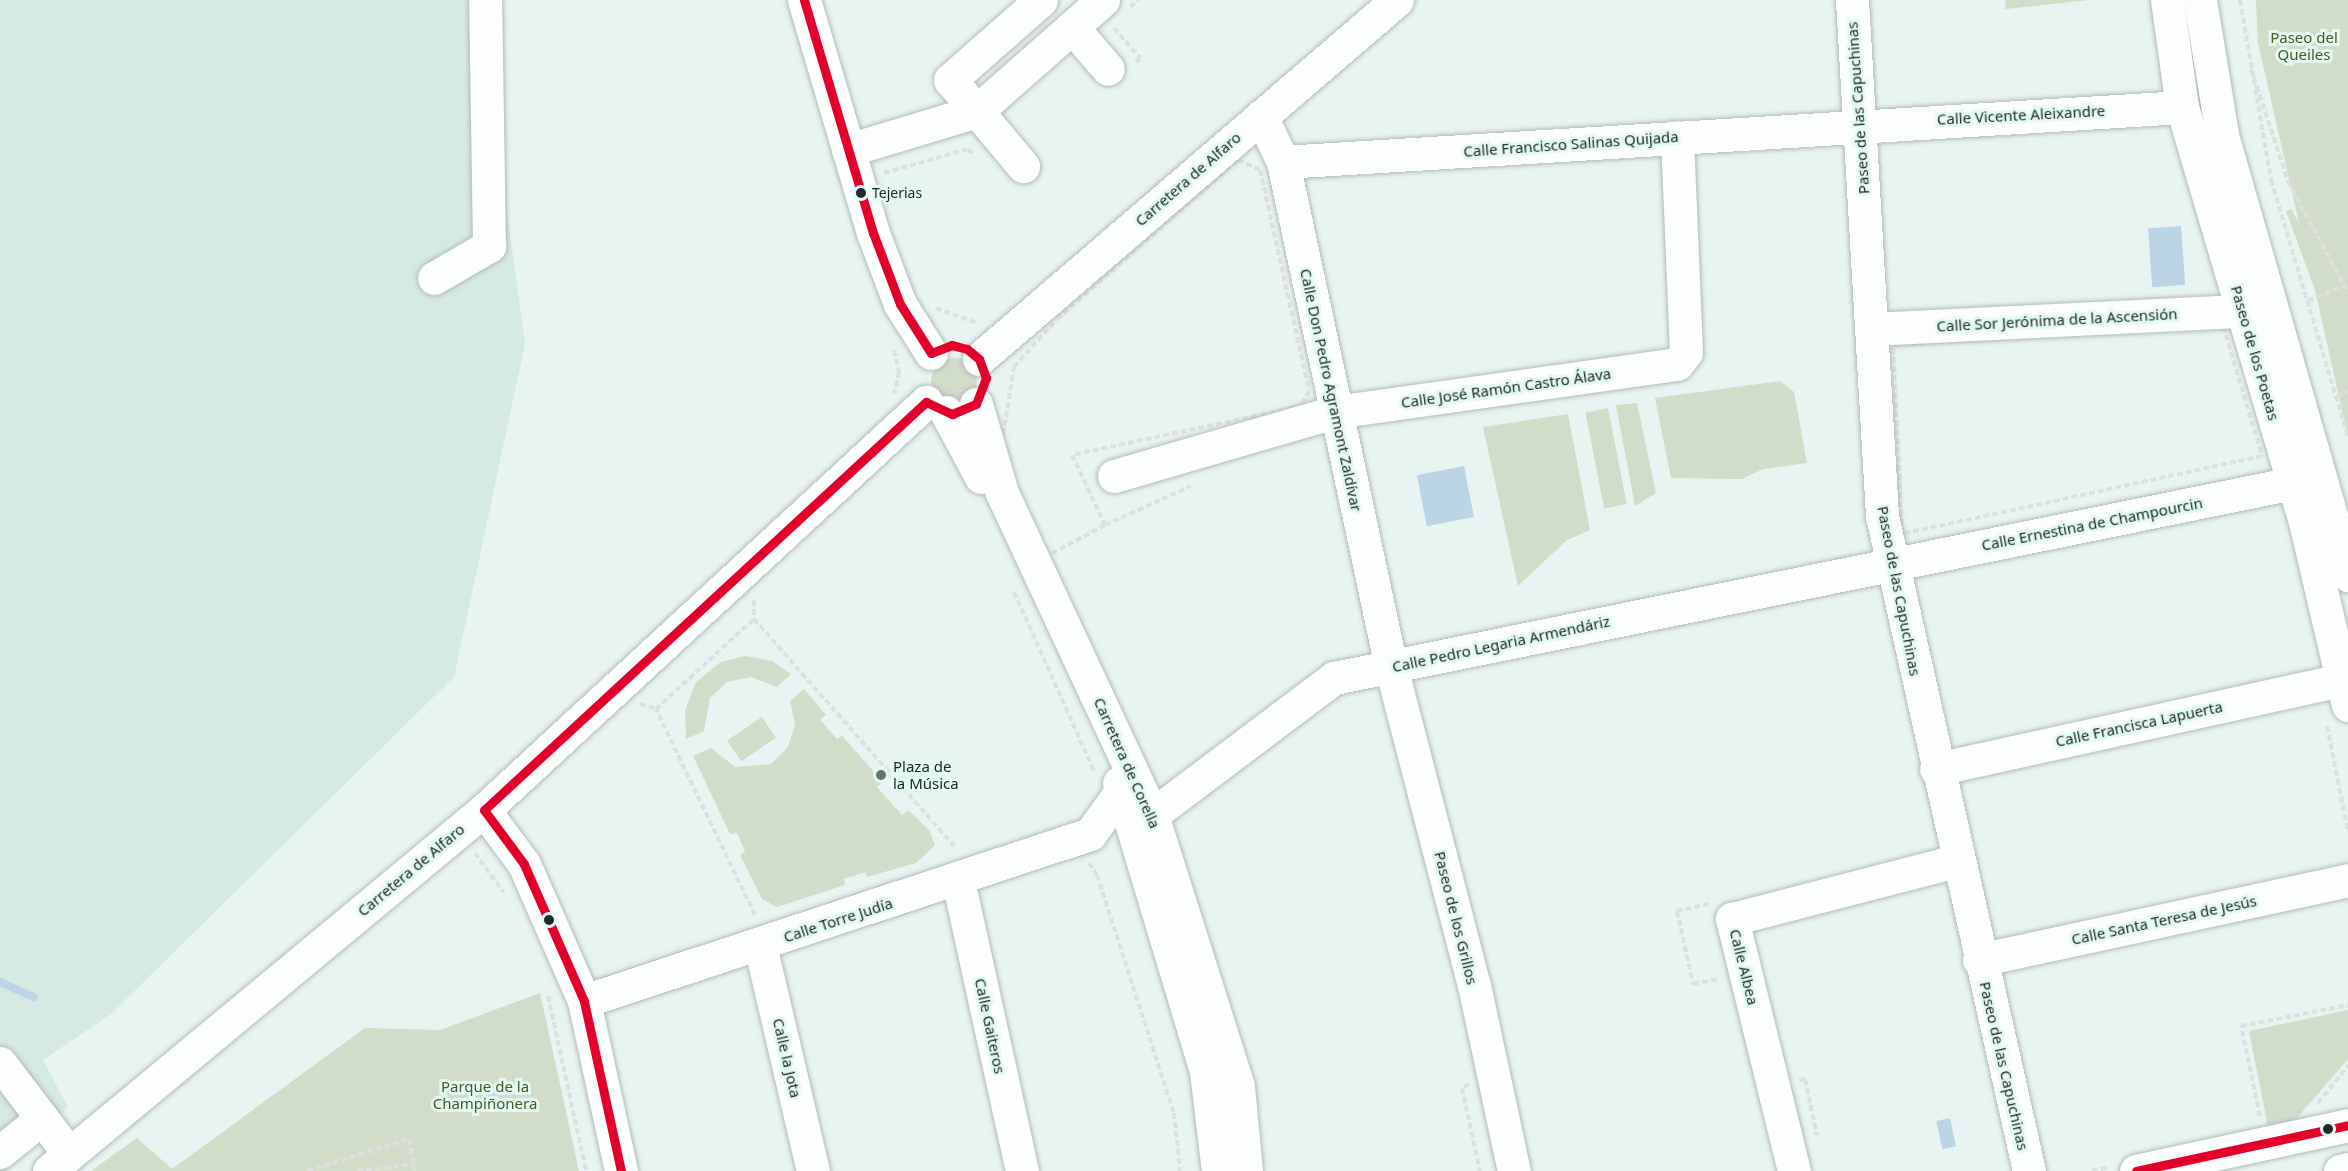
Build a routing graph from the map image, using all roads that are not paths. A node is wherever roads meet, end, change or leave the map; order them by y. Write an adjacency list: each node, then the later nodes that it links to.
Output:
1 (1041, 0): 12 (street)
2 (1103, 0): 9 (street)
3 (1396, 0): 13 (street, Carretera de Alfaro)
4 (1852, 0): 14 (street, Paseo de las Capuchinas)
5 (2167, 0): 11 (street, Paseo de los Poetas)
6 (2200, 0): 29 (street, Paseo de los Poetas)
7 (485, 2): 19 (street)
8 (814, 6): 16 (street)
9 (1072, 27): 10 (street); 12 (street)
10 (1108, 69)
11 (2182, 107): 14 (street, Calle Vicente Aleixandre); 20 (street, Paseo de los Poetas)
12 (977, 111): 16 (street); 18 (street)
13 (1261, 116): 17 (street, Calle Don Pedro Agramont Zaldívar); 23 (street, Carretera de Alfaro)
14 (1860, 125): 15 (street, Calle Francisco Salinas Quijada); 21 (street, Paseo de las Capuchinas)
15 (1677, 137): 17 (street, Calle Francisco Salinas Quijada); 25 (street, Calle José Ramón Castro Álava)
16 (848, 150): 22 (street)
17 (1283, 162): 25 (street, Calle Don Pedro Agramont Zaldívar)
18 (1023, 166)
19 (434, 278)
20 (2243, 310): 21 (street, Calle Sor Jerónima de la Ascensión); 27 (street, Paseo de los Poetas)
21 (1882, 337): 28 (street, Paseo de las Capuchinas)
22 (931, 353): 23 (street); 24 (street)
23 (979, 359): 24 (street)
24 (949, 406): 33 (street, Carretera de Corella); 34 (street, Carretera de Alfaro); 35 (street, Carretera de Corella)
25 (1335, 412): 26 (street, Calle José Ramón Castro Álava); 30 (street, Calle Don Pedro Agramont Zaldívar)
26 (1114, 476)
27 (2293, 483): 28 (street, Calle Ernestina de Champourcin); 31 (street, Paseo de los Poetas)
28 (1891, 564): 30 (street, Calle Pedro Legaria Armendáriz); 32 (street, Paseo de las Capuchinas)
29 (2348, 575)
30 (1391, 667): 35 (street, Calle Pedro Legaria Armendáriz); 55 (street, Paseo de los Grillos)
31 (2339, 700): 32 (street, Calle Francisca Lapuerta)
32 (1936, 769): 37 (street, Paseo de las Capuchinas)
33 (1110, 785): 36 (street); 40 (street, Carretera de Corella)
34 (484, 810): 43 (street); 48 (street, Carretera de Alfaro)
35 (1152, 815): 54 (street, Carretera de Corella)
36 (1090, 834): 38 (street, Calle Torre Judía); 40 (street)
37 (1956, 861): 42 (street, Paseo de las Capuchinas); 56 (street, Calle Albea)
38 (960, 868): 41 (street, Calle Torre Judía); 52 (street, Calle Gaiteros)
39 (2348, 880): 42 (street, Calle Santa Teresa de Jesús)
40 (1147, 883): 53 (street, Carretera de Corella)
41 (755, 930): 43 (street, Calle Torre Judía); 51 (street, Calle la Jota)
42 (1980, 960): 57 (street, Paseo de las Capuchinas)
43 (584, 1001): 50 (street)
44 (0, 1063): 45 (street, Carretera de Alfaro)
45 (42, 1118): 47 (street); 48 (street, Carretera de Alfaro)
46 (2348, 1125): 58 (street)
47 (0, 1152)
48 (59, 1162)
49 (2348, 1169): 59 (street)
50 (621, 1171)
51 (813, 1171)
52 (1022, 1171)
53 (1218, 1171)
54 (1246, 1171)
55 (1514, 1171)
56 (1794, 1171)
57 (2029, 1171)
58 (2136, 1171)
59 (2340, 1171)

